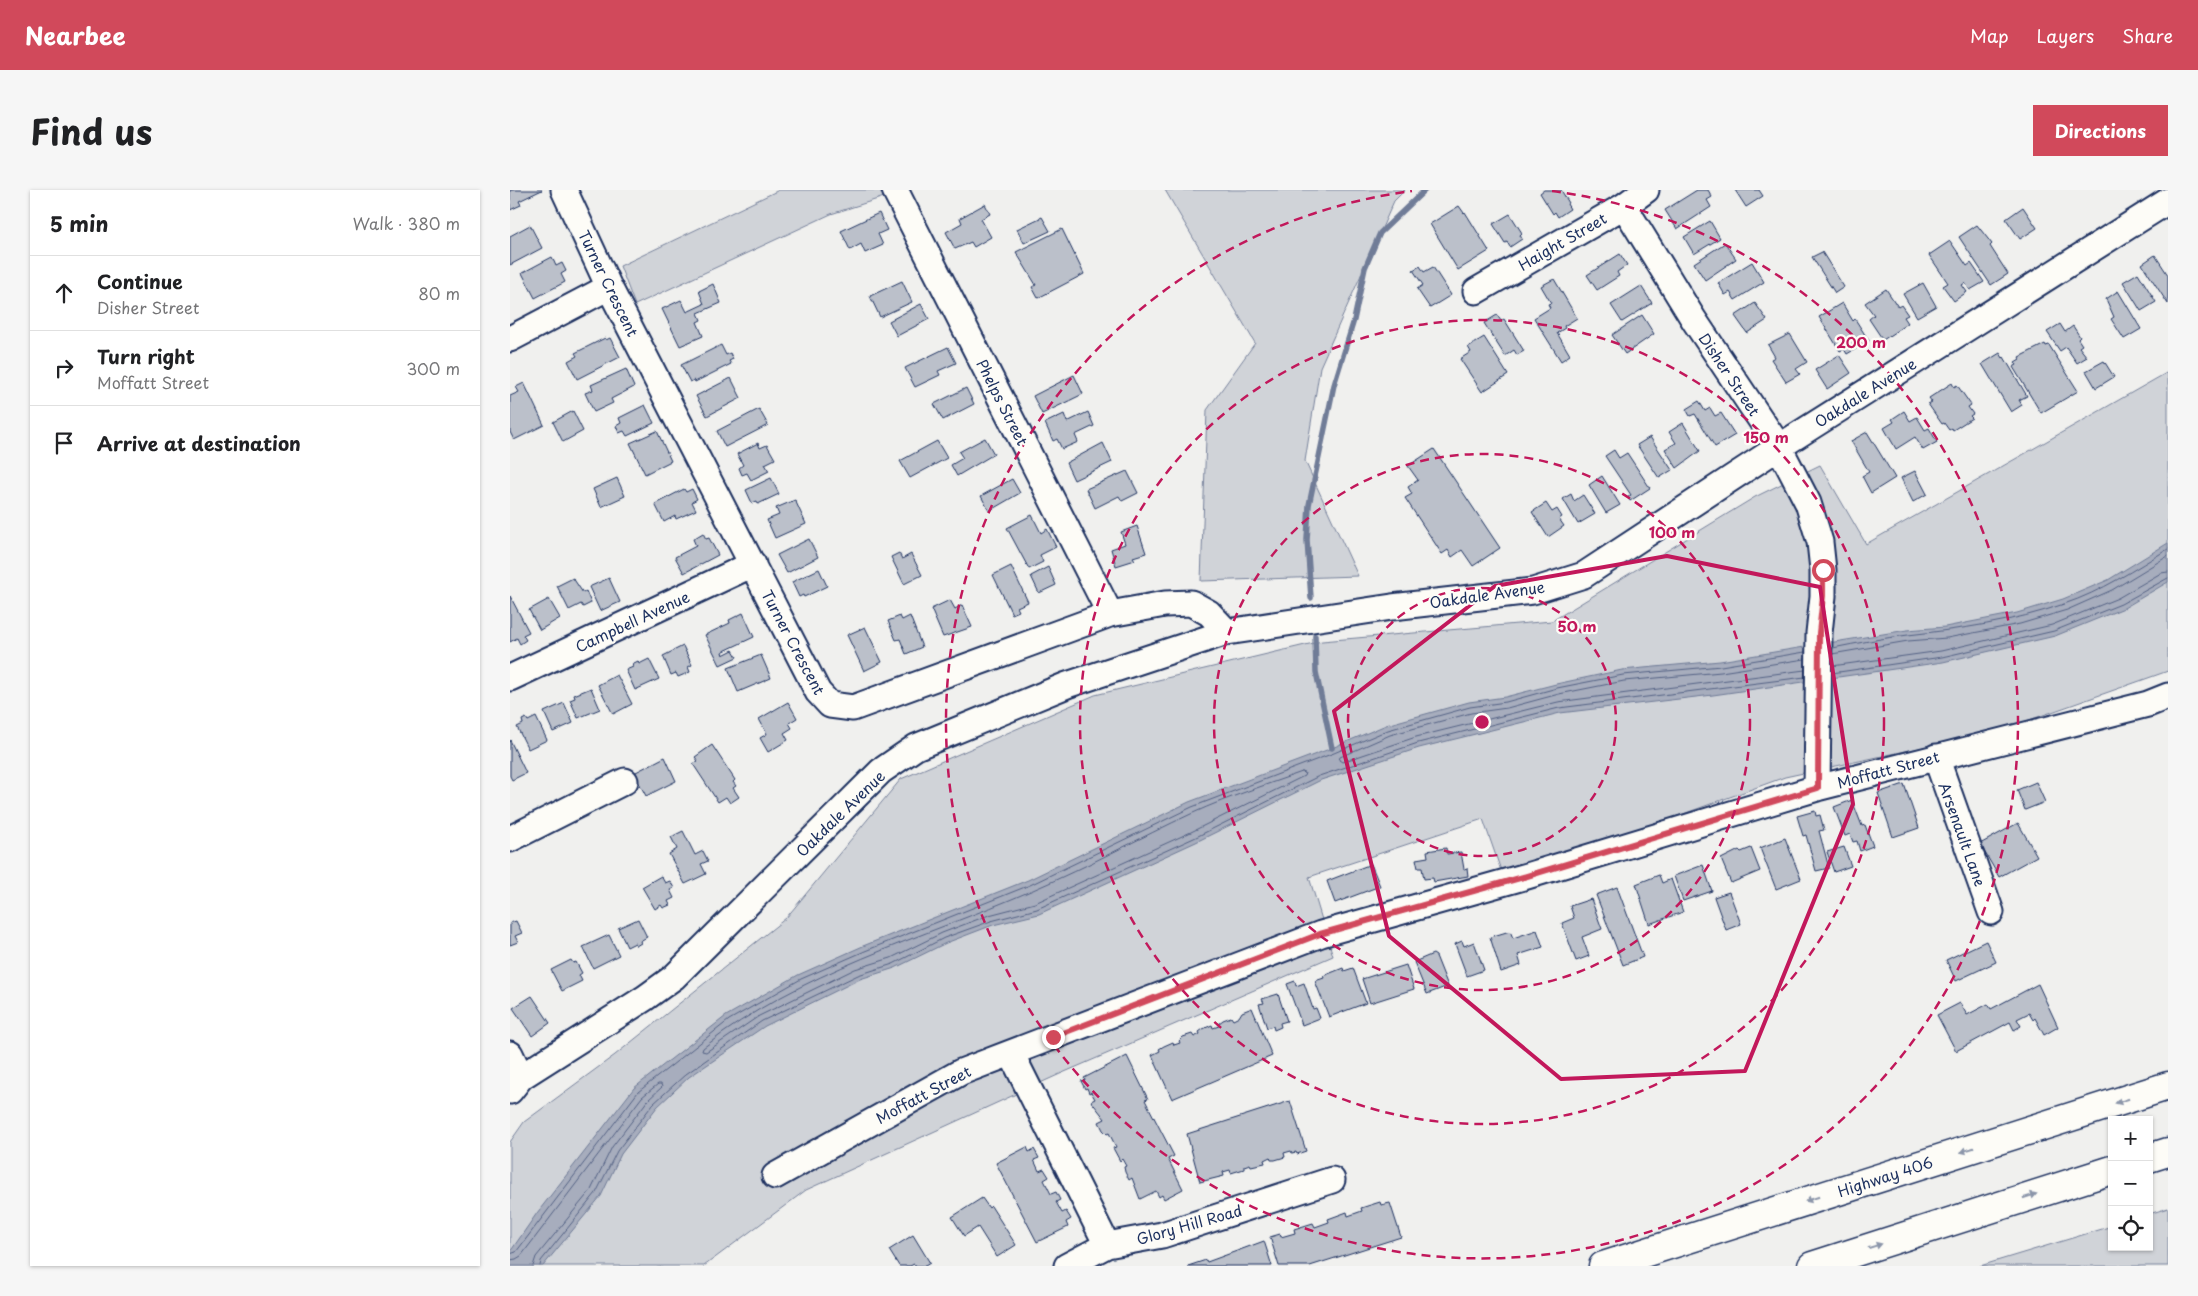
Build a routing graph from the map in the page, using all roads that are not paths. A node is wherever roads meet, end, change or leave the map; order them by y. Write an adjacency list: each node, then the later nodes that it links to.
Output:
1 (564, 190): 6 (street, Turner Crescent)
2 (895, 190): 11 (street, Phelps Street)
3 (1646, 190): 5 (street, Haight Street)
4 (2168, 201): 9 (street, Oakdale Avenue)
5 (1624, 206): 7 (street, Haight Street); 9 (street, Disher Street)
6 (610, 287): 8 (street); 10 (street, Turner Crescent)
7 (1476, 291)
8 (510, 339)
9 (1779, 447): 12 (street, Oakdale Avenue); 17 (street, Disher Street)
10 (753, 564): 11 (street, Turner Crescent); 13 (street, Campbell Avenue)
11 (1110, 614): 12 (street, Turner Crescent)
12 (1227, 632): 22 (street, Oakdale Avenue)
13 (510, 678)
14 (2168, 696): 15 (street, Moffatt Street)
15 (1936, 756): 17 (street, Moffatt Street); 19 (street, Arsenault Lane)
16 (625, 780): 18 (street)
17 (1818, 788): 20 (street, Moffatt Street)
18 (510, 838)
19 (1991, 912)
20 (1011, 1053): 27 (street, Moffatt Street); 29 (street)
21 (510, 1054): 22 (street)
22 (516, 1084)
23 (2168, 1086): 31 (highway, Highway 406, one-way to 31)
24 (2168, 1152): 25 (highway)
25 (2153, 1157)
26 (2108, 1171): 32 (highway, one-way to 26)
27 (775, 1176)
28 (1332, 1180): 29 (street, Glory Hill Road)
29 (1107, 1245): 30 (street, Glory Hill Road)
30 (1067, 1266)
31 (1603, 1266)
32 (1812, 1266)

